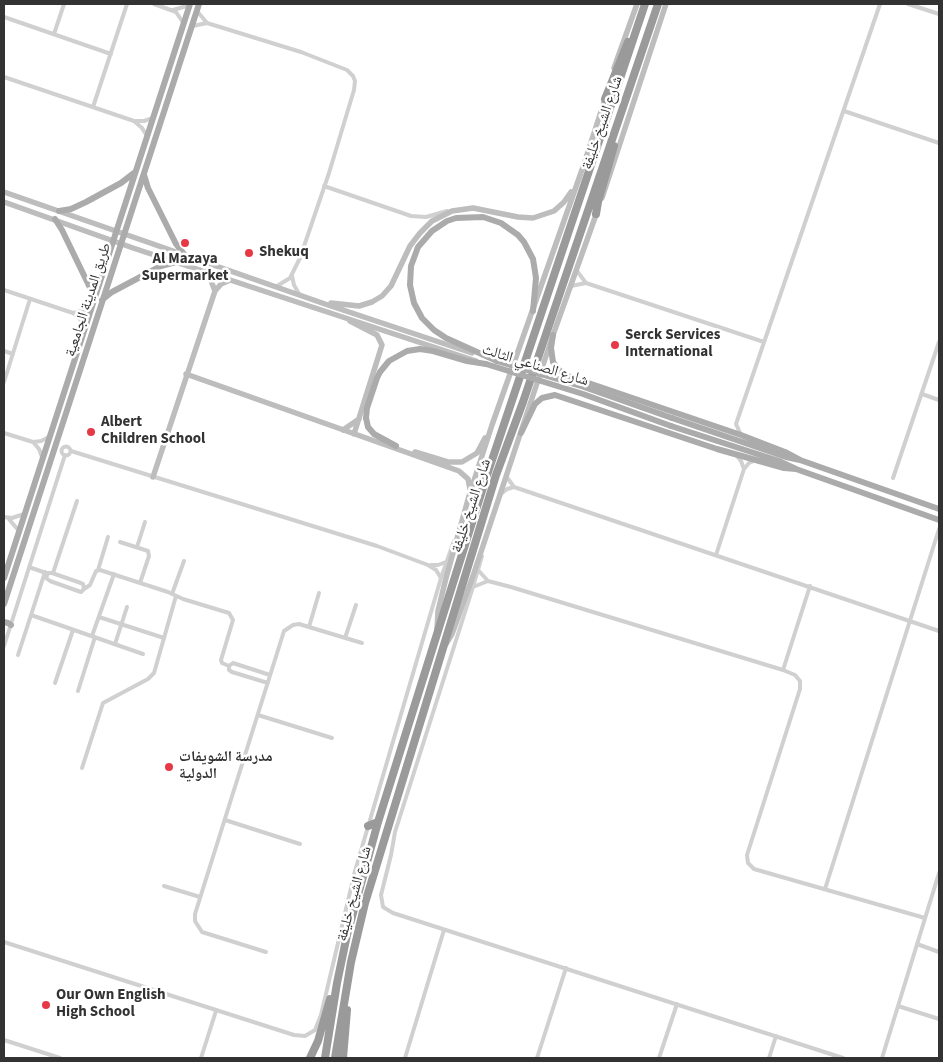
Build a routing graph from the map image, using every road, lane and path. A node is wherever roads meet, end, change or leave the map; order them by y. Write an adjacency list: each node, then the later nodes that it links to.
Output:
1 (64, 4): 19 (street)
2 (127, 4): 20 (street)
3 (154, 4): 12 (street)
4 (190, 4): 12 (street); 18 (main road, طريق المدينة الجامعية)
5 (637, 4): 23 (main road)
6 (645, 4): 15 (highway, شارع الشيخ خليفة)
7 (658, 4): 28 (highway, شارع الشيخ خليفة)
8 (666, 4): 39 (main road)
9 (880, 4): 25 (street)
10 (908, 4): 13 (street)
11 (198, 7): 16 (street); 17 (main road, طريق المدينة الجامعية)
12 (172, 10): 18 (street)
13 (939, 14)
14 (4, 17): 19 (street)
15 (639, 22): 23 (highway); 161 (highway, شارع الشيخ خليفة)
16 (207, 23): 17 (street); 34 (street)
17 (192, 26): 21 (main road, طريق المدينة الجامعية)
18 (183, 27): 21 (main road); 26 (main road, طريق المدينة الجامعية)
19 (54, 34): 20 (street)
20 (111, 54): 24 (street)
21 (179, 64): 33 (main road, طريق المدينة الجامعية)
22 (4, 77): 24 (street)
23 (604, 100): 31 (main road)
24 (93, 107): 27 (street)
25 (844, 110): 30 (street); 75 (street)
26 (154, 117): 27 (street); 29 (main road, طريق المدينة الجامعية)
27 (134, 121): 29 (street)
28 (616, 128): 39 (highway); 168 (highway, شارع الشيخ خليفة)
29 (147, 137): 32 (main road, طريق المدينة الجامعية)
30 (939, 143)
31 (583, 168): 38 (main road); 70 (main road)
32 (135, 172): 37 (main road); 41 (main road, طريق المدينة الجامعية)
33 (144, 175): 42 (main road, طريق المدينة الجامعية); 53 (main road)
34 (324, 186): 38 (street); 57 (street)
35 (4, 192): 37 (main road)
36 (4, 202): 40 (main road)
37 (59, 211): 43 (main road)
38 (452, 211): 68 (main road)
39 (596, 214): 55 (main road)
40 (55, 219): 46 (main road); 65 (main road)
41 (118, 221): 42 (main road); 44 (main road, طريق المدينة الجامعية)
42 (128, 224): 45 (main road, طريق المدينة الجامعية)
43 (108, 228): 44 (main road); 46 (main road)
44 (115, 231): 45 (main road); 48 (main road, طريق المدينة الجامعية)
45 (124, 234): 47 (main road); 49 (main road, طريق المدينة الجامعية)
46 (105, 237): 48 (main road)
47 (133, 237): 50 (main road); 53 (main road)
48 (112, 240): 49 (main road); 51 (main road, طريق المدينة الجامعية)
49 (121, 243): 50 (main road); 52 (main road, طريق المدينة الجامعية)
50 (129, 246): 54 (main road)
51 (110, 248): 52 (main road); 65 (main road, طريق المدينة الجامعية)
52 (118, 252): 67 (main road, طريق المدينة الجامعية)
53 (184, 254): 60 (main road)
54 (176, 262): 56 (main road); 67 (main road)
55 (576, 270): 59 (street); 61 (main road)
56 (208, 273): 58 (main road); 63 (main road)
57 (292, 275): 60 (street); 64 (street)
58 (230, 280): 63 (main road); 72 (main road)
59 (586, 282): 61 (street); 75 (street)
60 (277, 286): 64 (main road)
61 (571, 286): 74 (main road)
62 (4, 290): 66 (street)
63 (215, 291): 80 (main road)
64 (299, 294): 68 (main road)
65 (94, 297): 69 (main road, طريق المدينة الجامعية)
66 (30, 299): 71 (street); 79 (street)
67 (101, 301): 92 (main road, طريق المدينة الجامعية)
68 (326, 304): 77 (main road)
69 (90, 309): 71 (street); 73 (main road, طريق المدينة الجامعية)
70 (533, 311): 77 (main road); 87 (main road)
71 (73, 313): 73 (street)
72 (347, 318): 77 (main road); 84 (main road)
73 (84, 327): 95 (main road, طريق المدينة الجامعية)
74 (553, 335): 88 (main road); 91 (main road)
75 (764, 342): 86 (street)
76 (939, 342): 82 (street)
77 (446, 346): 85 (main road, شارع الصناعي الثالث, bridge); 85 (main road, شارع الصناعي الثالث, bridge); 98 (main road)
78 (4, 351): 79 (street)
79 (13, 354): 81 (street)
80 (186, 374): 89 (main road); 109 (main road)
81 (4, 382)
82 (922, 394): 83 (street); 110 (street)
83 (939, 400)
84 (359, 419): 89 (main road); 93 (main road)
85 (671, 422): 105 (main road, شارع الصناعي الثالث); 107 (main road, شارع الصناعي الثالث)
86 (736, 424): 88 (street); 94 (street)
87 (492, 425): 98 (main road); 113 (main road)
88 (725, 429): 94 (main road)
89 (343, 430): 93 (main road)
90 (4, 433): 96 (street)
91 (520, 433): 101 (main road); 108 (main road)
92 (59, 434): 97 (street); 102 (main road, طريق المدينة الجامعية)
93 (357, 435): 98 (main road); 113 (main road)
94 (741, 435): 105 (main road)
95 (49, 437): 96 (street); 103 (main road, طريق المدينة الجامعية)
96 (33, 442): 103 (street)
97 (66, 446): 99 (street); 100 (street)
98 (396, 446)
99 (71, 451): 100 (street); 109 (street)
100 (64, 454): 102 (street); 134 (street)
101 (736, 455): 104 (main road); 106 (street)
102 (52, 456): 118 (main road, طريق المدينة الجامعية)
103 (42, 458): 112 (main road, طريق المدينة الجامعية)
104 (757, 460): 106 (street); 107 (main road)
105 (800, 460): 116 (main road, شارع الصناعي الثالث)
106 (744, 469): 129 (street)
107 (796, 469): 120 (main road, شارع الصناعي الثالث)
108 (506, 474): 111 (street); 114 (main road)
109 (153, 477): 132 (street)
110 (893, 478)
111 (514, 488): 114 (street); 129 (street)
112 (30, 495): 117 (main road, طريق المدينة الجامعية); 118 (main road)
113 (469, 496): 124 (main road)
114 (499, 496): 128 (main road)
115 (76, 501): 138 (street)
116 (939, 509)
117 (24, 514): 119 (street); 123 (main road, طريق المدينة الجامعية)
118 (32, 516): 149 (main road, طريق المدينة الجامعية)
119 (6, 518): 123 (street)
120 (939, 520)
121 (145, 522): 127 (street)
122 (939, 529): 154 (street)
123 (18, 531): 133 (main road, طريق المدينة الجامعية)
124 (459, 533): 131 (street); 161 (main road)
125 (108, 537): 135 (street)
126 (120, 542): 127 (street)
127 (137, 547): 143 (street)
128 (481, 552): 136 (street); 168 (main road)
129 (716, 555): 144 (street)
130 (184, 561): 148 (street)
131 (446, 562): 132 (street); 141 (street)
132 (428, 565): 141 (street)
133 (6, 567): 140 (main road, طريق المدينة الجامعية)
134 (29, 567): 137 (street); 157 (street)
135 (98, 570): 139 (street); 146 (street)
136 (478, 570): 142 (street); 145 (street)
137 (46, 573): 138 (street); 146 (street); 152 (street)
138 (53, 573): 146 (street)
139 (114, 574): 143 (street); 153 (street)
140 (4, 578)
141 (441, 578): 186 (street)
142 (488, 581): 145 (street); 173 (street)
143 (140, 583): 148 (street)
144 (810, 586): 154 (street); 173 (street)
145 (473, 587): 182 (street)
146 (84, 589)
147 (319, 593): 158 (street)
148 (174, 595): 163 (street); 171 (street)
149 (4, 604)
150 (356, 605): 164 (street)
151 (127, 607): 156 (street)
152 (31, 615): 159 (street); 170 (street)
153 (99, 617): 156 (street); 162 (street)
154 (910, 621): 160 (street); 190 (street)
155 (4, 622): 157 (main road)
156 (122, 624): 163 (street); 166 (street)
157 (11, 626): 167 (street)
158 (309, 627): 164 (street); 174 (street)
159 (73, 630): 162 (street); 176 (street)
160 (939, 630)
161 (438, 632): 185 (highway, شارع الشيخ خليفة)
162 (94, 637): 166 (street); 178 (street)
163 (164, 638): 183 (street)
164 (345, 638): 165 (street)
165 (362, 643)
166 (115, 644): 169 (street)
167 (4, 646)
168 (442, 650): 180 (highway, شارع الشيخ خليفة)
169 (143, 654)
170 (18, 655)
171 (229, 666): 172 (street); 175 (street)
172 (251, 669): 174 (street); 175 (street)
173 (783, 670): 190 (street)
174 (270, 675): 177 (street)
175 (249, 677): 177 (street)
176 (55, 683)
177 (268, 683): 179 (street)
178 (78, 691)
179 (258, 715): 181 (street); 184 (street)
180 (416, 735): 182 (highway); 200 (highway, شارع الشيخ خليفة)
181 (332, 738)
182 (422, 746): 193 (street)
183 (82, 768)
184 (225, 820): 187 (street); 191 (street)
185 (378, 822): 186 (highway); 199 (highway, شارع الشيخ خليفة)
186 (368, 826): 203 (street)
187 (300, 844)
188 (939, 874): 192 (street)
189 (164, 886): 191 (street)
190 (826, 889): 192 (street)
191 (200, 897): 196 (street)
192 (925, 918): 195 (street)
193 (444, 930): 198 (street); 213 (street)
194 (4, 942): 203 (street)
195 (917, 944): 197 (street); 202 (street)
196 (266, 952)
197 (939, 952)
198 (566, 968): 201 (street); 214 (street)
199 (337, 983): 209 (highway); 210 (highway, شارع الشيخ خليفة)
200 (346, 990): 211 (highway, شارع الشيخ خليفة); 212 (highway)
201 (677, 1004): 205 (street); 215 (street)
202 (898, 1006): 204 (street); 218 (street)
203 (216, 1011): 208 (street)
204 (939, 1019)
205 (776, 1036): 216 (street); 217 (street)
206 (4, 1040): 207 (street)
207 (60, 1058)
208 (201, 1058)
209 (310, 1058)
210 (325, 1058)
211 (335, 1058)
212 (343, 1058)
213 (405, 1058)
214 (537, 1058)
215 (659, 1058)
216 (769, 1058)
217 (843, 1058)
218 (882, 1058)

